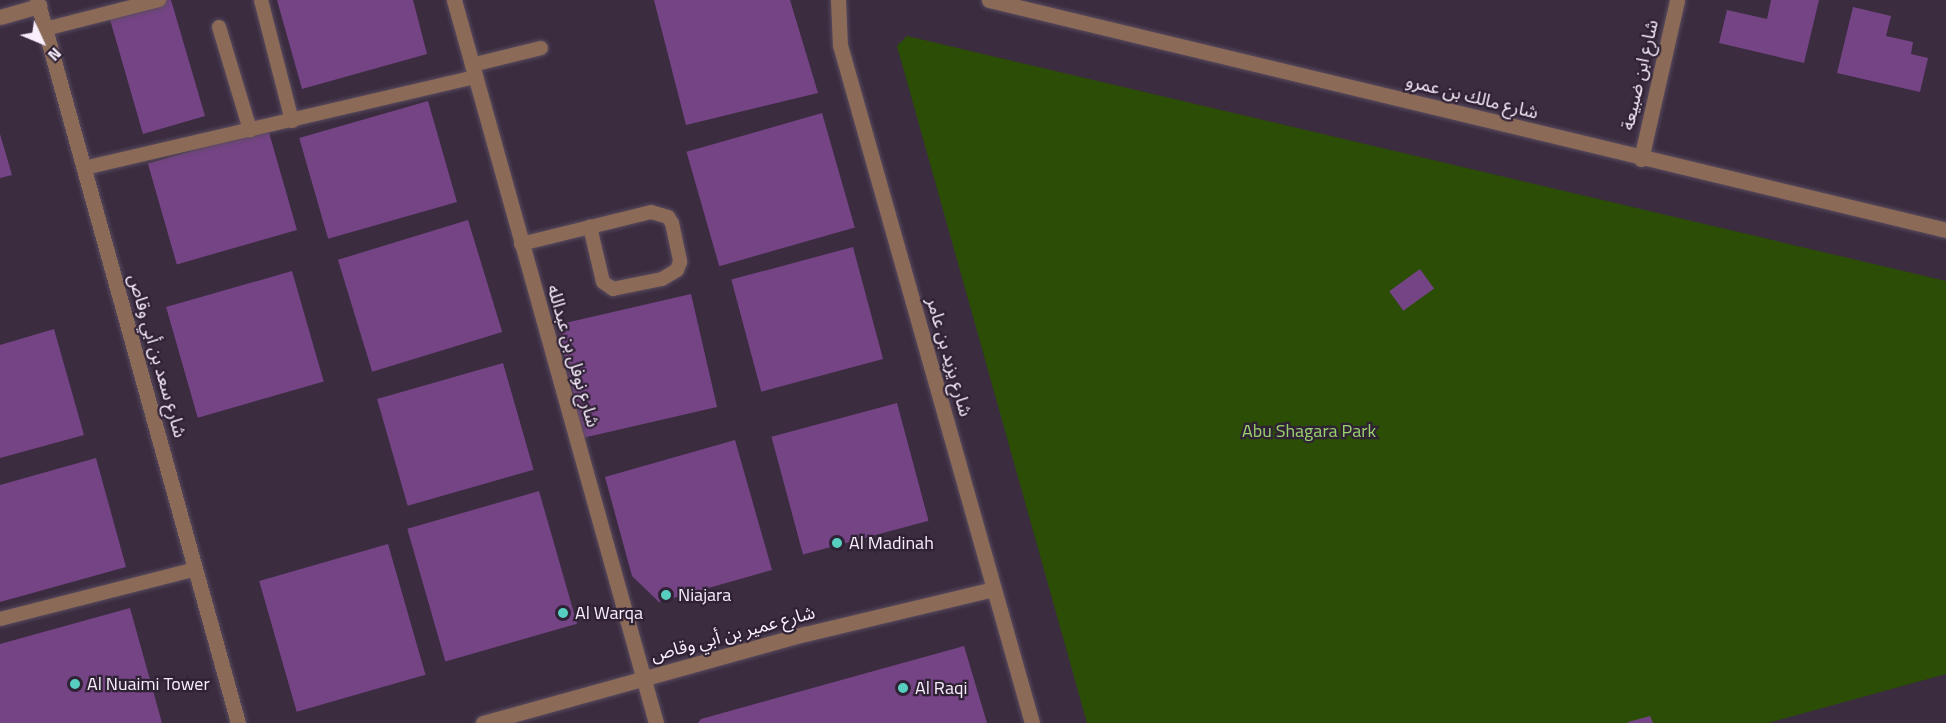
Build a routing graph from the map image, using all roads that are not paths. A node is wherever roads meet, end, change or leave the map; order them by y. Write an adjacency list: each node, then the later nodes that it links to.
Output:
1 (159, 0): 10 (lane)
2 (261, 0): 13 (lane)
3 (454, 0): 12 (street, شارع نوفل بن عبدالله)
4 (838, 0): 21 (street, شارع يزيد بن عامر)
5 (989, 0): 15 (street, شارع مالك بن عمرو)
6 (1677, 0): 15 (street, شارع ابن ضبيعة)
7 (38, 3): 8 (street); 10 (street, شارع سعد بن أبي وقاص)
8 (0, 17)
9 (219, 27): 14 (lane)
10 (45, 29): 16 (street, شارع سعد بن أبي وقاص)
11 (541, 48): 12 (lane)
12 (474, 71): 13 (lane); 19 (street, شارع نوفل بن عبدالله)
13 (292, 121): 14 (lane)
14 (250, 130): 16 (lane)
15 (1641, 159): 18 (street, شارع مالك بن عمرو)
16 (84, 168): 20 (street, شارع سعد بن أبي وقاص)
17 (590, 227): 17 (lane); 19 (lane)
18 (1946, 230)
19 (522, 244): 23 (street, شارع نوفل بن عبدالله)
20 (196, 569): 22 (lane); 24 (street, شارع سعد بن أبي وقاص)
21 (994, 589): 23 (street, شارع عمير بن أبي وقاص); 27 (street, شارع يزيد بن عامر)
22 (0, 619)
23 (643, 679): 25 (street, شارع عمير بن أبي وقاص); 26 (street, شارع نوفل بن عبدالله)
24 (238, 723)
25 (483, 723)
26 (656, 723)
27 (1032, 723)

